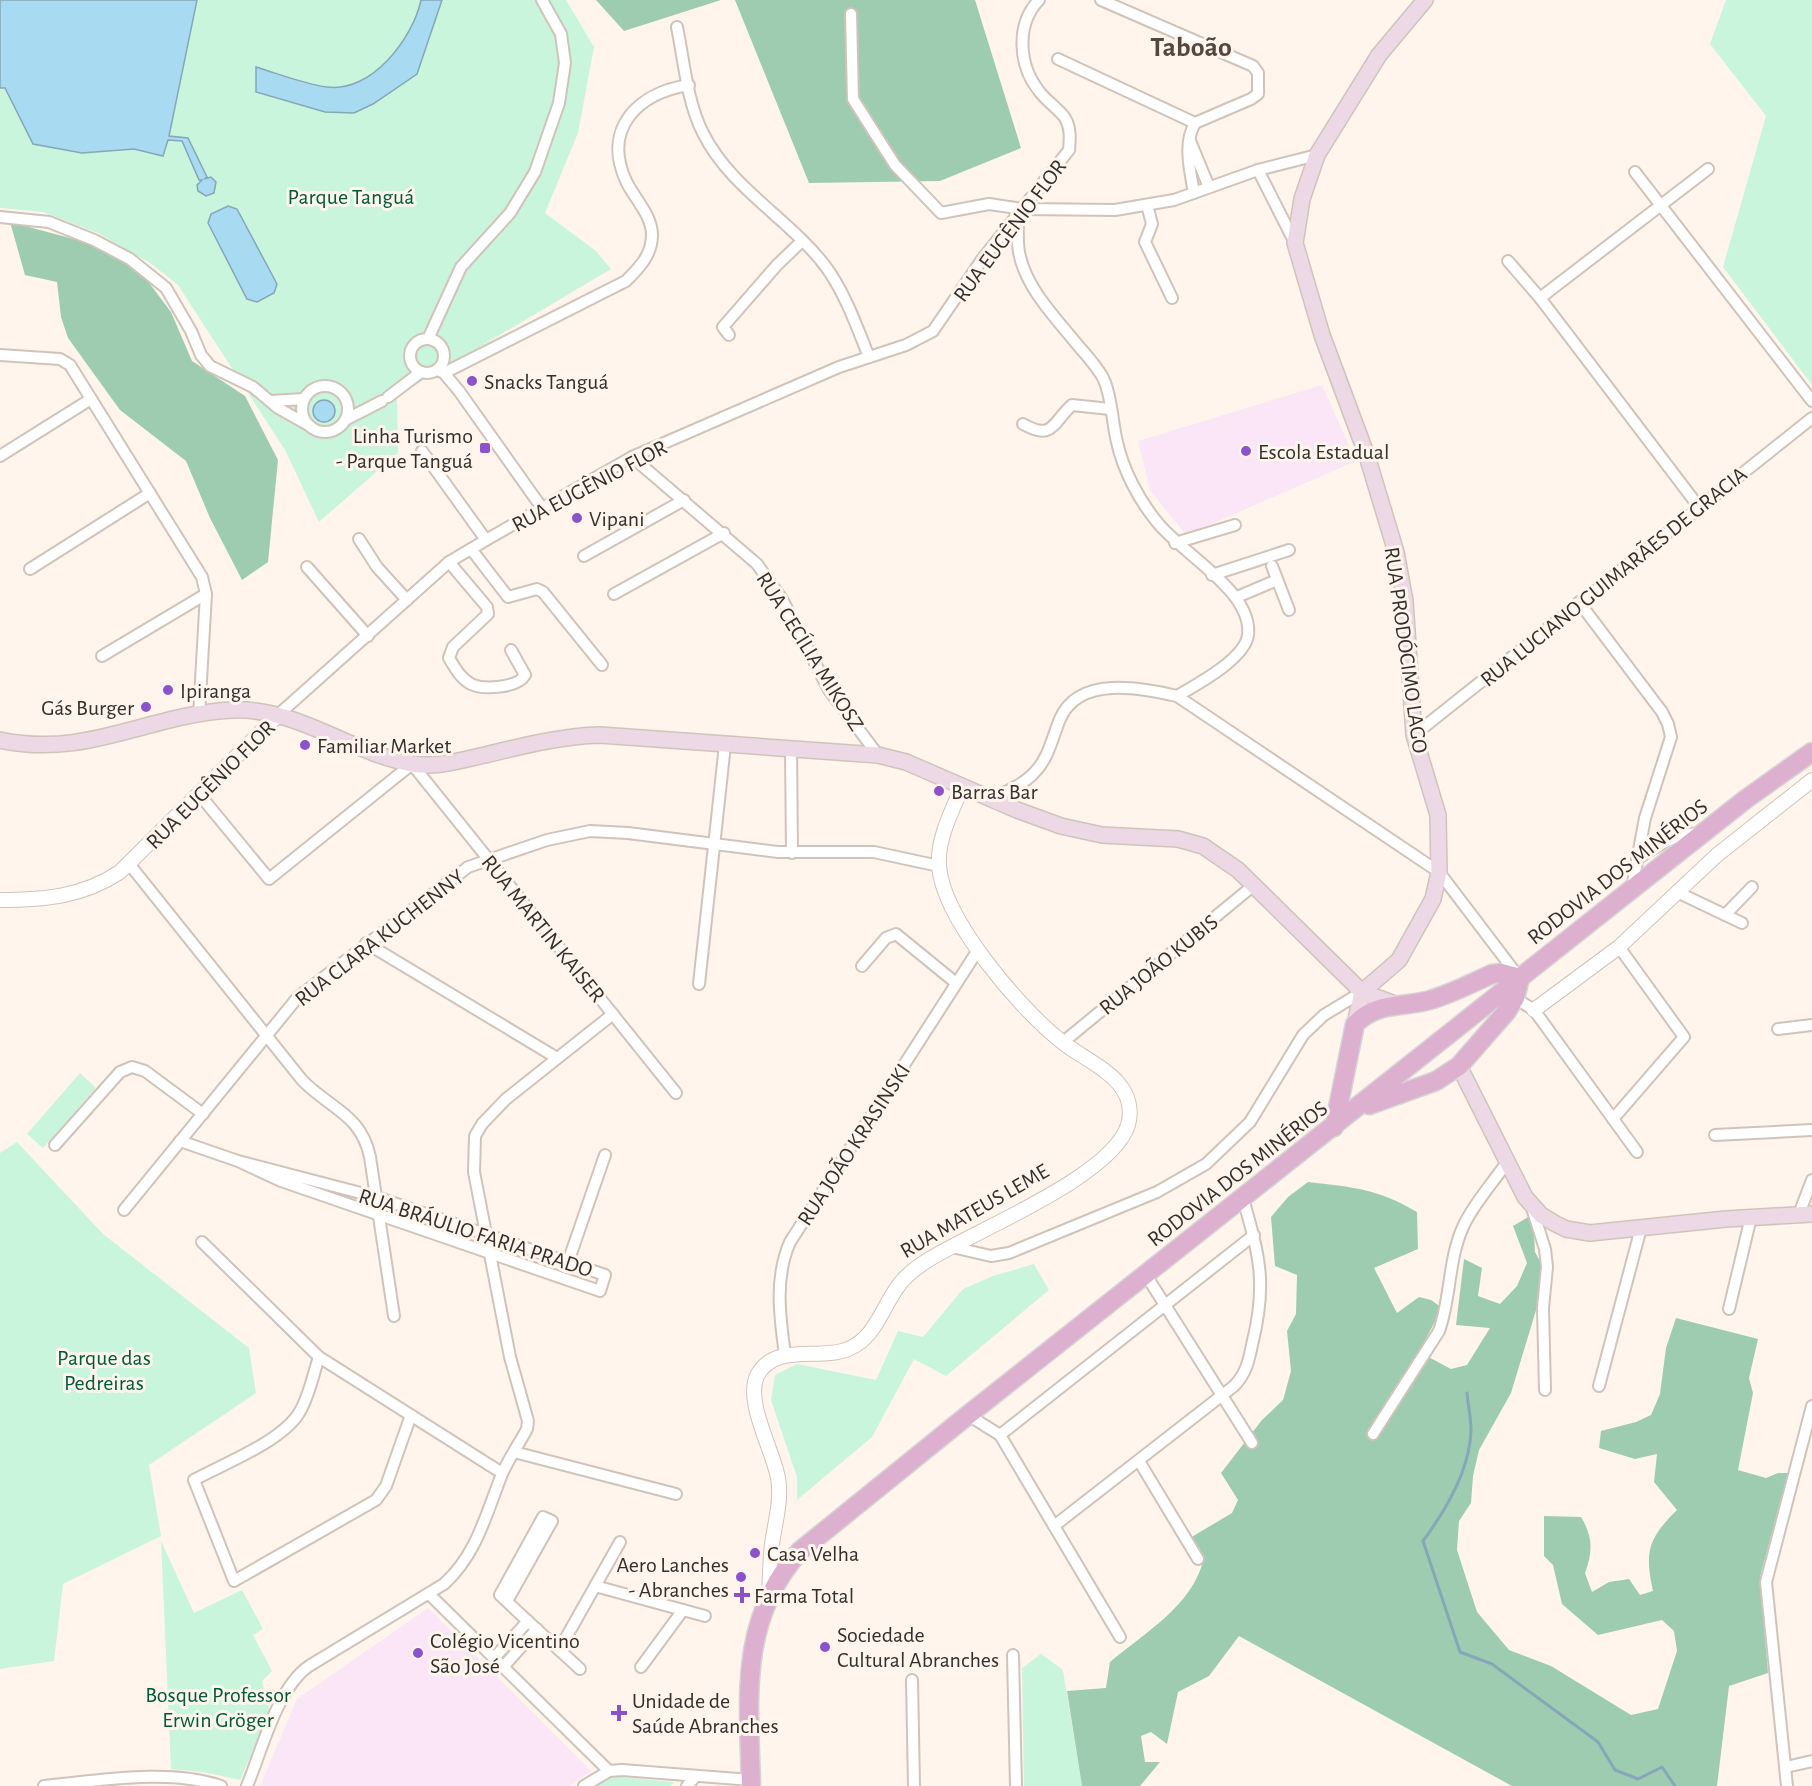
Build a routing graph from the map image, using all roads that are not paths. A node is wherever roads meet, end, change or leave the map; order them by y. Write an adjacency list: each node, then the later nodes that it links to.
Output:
1 (542, 0): 27 (street)
2 (1039, 0): 19 (street, RUA EUGÊNIO FLOR)
3 (1101, 0): 9 (street)
4 (1425, 0): 10 (main road, RUA PRODÓCIMO LAGO)
5 (851, 14): 19 (street)
6 (677, 27): 8 (street)
7 (1058, 59): 9 (street)
8 (689, 85): 21 (street); 31 (street)
9 (1195, 123): 11 (street)
10 (1317, 155): 13 (street); 22 (main road, RUA PRODÓCIMO LAGO)
11 (1194, 163): 15 (street); 16 (street)
12 (1708, 169): 18 (street)
13 (1258, 170): 15 (street); 22 (street)
14 (1635, 172): 18 (street)
15 (1209, 187): 16 (street)
16 (1194, 193): 17 (street)
17 (1147, 205): 19 (street); 24 (street)
18 (1660, 207): 25 (street); 35 (street)
19 (1021, 212): 29 (street, RUA EUGÊNIO FLOR); 36 (street)
20 (0, 217): 34 (street)
21 (802, 241): 26 (street); 29 (street)
22 (1295, 243): 75 (main road, RUA PRODÓCIMO LAGO)
23 (1508, 261): 25 (street)
24 (1172, 298)
25 (1540, 298): 46 (street)
26 (729, 335)
27 (428, 339): 30 (street); 31 (street)
28 (0, 355): 32 (street)
29 (869, 357): 43 (street, RUA EUGÊNIO FLOR)
30 (421, 372): 31 (street); 38 (street)
31 (441, 372): 47 (street)
32 (92, 399): 42 (street); 44 (street)
33 (304, 399): 34 (street); 38 (street); 40 (street)
34 (271, 401): 40 (street)
35 (1812, 401)
36 (1110, 409): 39 (street); 52 (street)
37 (1812, 418): 46 (street, RUA LUCIANO GUIMARÃES DE GRACIA)
38 (345, 420): 40 (street)
39 (1023, 424)
40 (310, 426)
41 (422, 452): 51 (street)
42 (0, 456)
43 (632, 457): 45 (street, RUA CECÍLIA MIKOSZ); 47 (street, RUA EUGÊNIO FLOR)
44 (150, 493): 59 (street); 62 (street)
45 (684, 500): 49 (street, RUA CECÍLIA MIKOSZ); 55 (street)
46 (1699, 507): 66 (street, RUA LUCIANO GUIMARÃES DE GRACIA)
47 (542, 508): 51 (street, RUA EUGÊNIO FLOR)
48 (1234, 525): 52 (street)
49 (724, 533): 63 (street); 81 (street, RUA CECÍLIA MIKOSZ)
50 (359, 539): 65 (street)
51 (486, 540): 53 (street, RUA EUGÊNIO FLOR)
52 (1175, 543): 60 (street)
53 (471, 549): 56 (street, RUA EUGÊNIO FLOR); 71 (street)
54 (1289, 550): 60 (street)
55 (584, 556)
56 (449, 562): 65 (street, RUA EUGÊNIO FLOR); 69 (street)
57 (1272, 566): 61 (street)
58 (307, 567): 68 (street)
59 (30, 569)
60 (1212, 575): 64 (street)
61 (1277, 580): 64 (street); 67 (street)
62 (206, 594): 70 (street); 74 (street)
63 (614, 594)
64 (1237, 597): 72 (street)
65 (407, 600): 68 (street, RUA EUGÊNIO FLOR)
66 (1579, 602): 75 (street, RUA LUCIANO GUIMARÃES DE GRACIA); 94 (street)
67 (1289, 610)
68 (368, 636): 73 (street, RUA EUGÊNIO FLOR)
69 (511, 650)
70 (102, 656)
71 (602, 665)
72 (1177, 696): 88 (street); 97 (street)
73 (278, 715): 74 (main road); 83 (main road); 87 (street, RUA EUGÊNIO FLOR)
74 (199, 716): 77 (main road)
75 (1414, 735): 97 (main road, RUA PRODÓCIMO LAGO)
76 (1812, 739): 89 (main road, RODOVIA DOS MINÉRIOS)
77 (0, 740)
78 (725, 744): 79 (main road); 83 (main road); 91 (street)
79 (791, 748): 81 (main road); 92 (street)
80 (1812, 752): 84 (main road, RODOVIA DOS MINÉRIOS)
81 (878, 755): 86 (main road)
82 (1812, 761): 84 (main road)
83 (412, 764): 87 (street); 93 (street, RUA MARTIN KAISER)
84 (1777, 777): 89 (main road, RODOVIA DOS MINÉRIOS)
85 (1812, 780): 101 (street)
86 (962, 787): 88 (main road); 96 (street, RUA MATEUS LEME)
87 (199, 794): 95 (street, RUA EUGÊNIO FLOR)
88 (991, 799): 98 (main road)
89 (1746, 799): 90 (main road, RODOVIA DOS MINÉRIOS)
90 (1703, 833): 94 (street); 100 (main road, RODOVIA DOS MINÉRIOS)
91 (712, 844): 92 (street, RUA CLARA KUCHENNY); 93 (street, RUA CLARA KUCHENNY); 111 (street)
92 (792, 853): 96 (street, RUA CLARA KUCHENNY)
93 (489, 859): 105 (street, RUA CLARA KUCHENNY); 116 (street, RUA MARTIN KAISER)
94 (1637, 859): 100 (street)
95 (130, 865): 102 (street, RUA EUGÊNIO FLOR); 120 (street)
96 (939, 866): 107 (street, RUA MATEUS LEME)
97 (1439, 872): 109 (street); 112 (main road, RUA PRODÓCIMO LAGO)
98 (1254, 885): 112 (main road); 121 (street, RUA JOÃO KUBIS)
99 (1752, 887): 103 (street)
100 (1632, 889): 109 (main road, RODOVIA DOS MINÉRIOS)
101 (1677, 892): 103 (street); 106 (street)
102 (0, 900)
103 (1725, 915): 104 (street)
104 (1742, 923)
105 (366, 943): 120 (street, RUA CLARA KUCHENNY); 122 (street)
106 (1619, 947): 115 (street); 127 (street)
107 (978, 950): 110 (street, RUA JOÃO KRASINSKI); 121 (street, RUA MATEUS LEME)
108 (862, 966): 110 (street)
109 (1520, 978): 113 (main road); 114 (main road); 125 (main road, RODOVIA DOS MINÉRIOS)
110 (956, 983): 157 (street, RUA JOÃO KRASINSKI)
111 (699, 984)
112 (1362, 992): 114 (main road); 117 (main road); 149 (street, RUA PRODÓCIMO LAGO)
113 (1515, 998): 115 (street); 123 (main road)
114 (1395, 1004): 117 (main road)
115 (1534, 1010): 127 (street)
116 (613, 1014): 122 (street); 124 (street, RUA MARTIN KAISER)
117 (1355, 1024): 128 (main road)
118 (1812, 1024): 119 (street)
119 (1778, 1029)
120 (266, 1035): 126 (street, RUA CLARA KUCHENNY); 138 (street)
121 (1062, 1043): 149 (street, RUA MATEUS LEME)
122 (557, 1058): 146 (street)
123 (1459, 1066): 125 (main road); 136 (main road)
124 (676, 1093)
125 (1356, 1109): 128 (main road, RODOVIA DOS MINÉRIOS)
126 (202, 1114): 131 (street, RUA CLARA KUCHENNY); 132 (street)
127 (1613, 1119): 133 (street)
128 (1334, 1127): 139 (main road, RODOVIA DOS MINÉRIOS)
129 (1812, 1130): 130 (street)
130 (1716, 1135)
131 (180, 1141): 135 (street, RUA BRÁULIO FARIA PRADO); 141 (street, RUA CLARA KUCHENNY)
132 (55, 1145)
133 (1637, 1152)
134 (605, 1155): 151 (street)
135 (238, 1161): 138 (street, RUA BRÁULIO FARIA PRADO); 142 (street, RUA BRÁULIO FARIA PRADO)
136 (1507, 1162): 140 (main road); 165 (street)
137 (1812, 1179): 143 (street)
138 (376, 1197): 142 (street); 146 (street, RUA BRÁULIO FARIA PRADO)
139 (1243, 1199): 147 (street); 152 (main road, RODOVIA DOS MINÉRIOS)
140 (1531, 1205): 145 (main road); 160 (street)
141 (124, 1210)
142 (379, 1214): 150 (street, RUA BRÁULIO FARIA PRADO); 156 (street)
143 (1805, 1214): 144 (main road)
144 (1751, 1217): 145 (main road); 155 (street)
145 (1641, 1228): 159 (street)
146 (486, 1234): 150 (street); 151 (street, RUA BRÁULIO FARIA PRADO)
147 (1254, 1235): 154 (street); 161 (street)
148 (202, 1242): 158 (street)
149 (952, 1246): 157 (street, RUA MATEUS LEME)
150 (490, 1253): 153 (street, RUA BRÁULIO FARIA PRADO); 168 (street)
151 (568, 1262): 153 (street); 153 (street, RUA BRÁULIO FARIA PRADO)
152 (1146, 1275): 154 (street); 163 (main road, RODOVIA DOS MINÉRIOS)
153 (563, 1278)
154 (1165, 1305): 161 (street); 166 (street)
155 (1729, 1310)
156 (394, 1317)
157 (785, 1355): 177 (street)
158 (320, 1357): 164 (street); 164 (street)
159 (1599, 1386)
160 (1545, 1390)
161 (1222, 1395): 167 (street); 169 (street)
162 (1812, 1406): 192 (street)
163 (969, 1414): 166 (street); 177 (main road, RODOVIA DOS MINÉRIOS)
164 (411, 1415): 170 (street)
165 (1373, 1434)
166 (999, 1436): 172 (street)
167 (1252, 1443)
168 (514, 1452): 170 (street); 171 (street)
169 (1139, 1461): 172 (street); 174 (street)
170 (502, 1473): 176 (street)
171 (676, 1494)
172 (1054, 1526): 183 (street)
173 (620, 1542): 175 (street)
174 (1198, 1559)
175 (595, 1586): 179 (street); 184 (street)
176 (429, 1594): 186 (street); 198 (street)
177 (769, 1596): 195 (main road)
178 (507, 1602): 178 (street); 181 (street)
179 (683, 1610): 180 (street); 188 (street)
180 (705, 1616)
181 (528, 1621): 182 (street); 186 (street)
182 (537, 1629): 184 (street); 187 (street)
183 (1120, 1637)
184 (559, 1650): 189 (street)
185 (1013, 1655): 202 (street)
186 (494, 1658): 187 (street)
187 (502, 1666): 193 (street)
188 (641, 1667)
189 (580, 1669)
190 (912, 1680): 201 (street)
191 (1812, 1761): 192 (street)
192 (1786, 1767): 203 (street)
193 (609, 1771): 194 (street); 199 (street)
194 (695, 1777): 195 (street); 200 (street)
195 (751, 1783)
196 (44, 1786): 197 (street)
197 (221, 1786)
198 (247, 1786)
199 (584, 1786)
200 (687, 1786)
201 (914, 1786)
202 (1016, 1786)
203 (1787, 1786)

